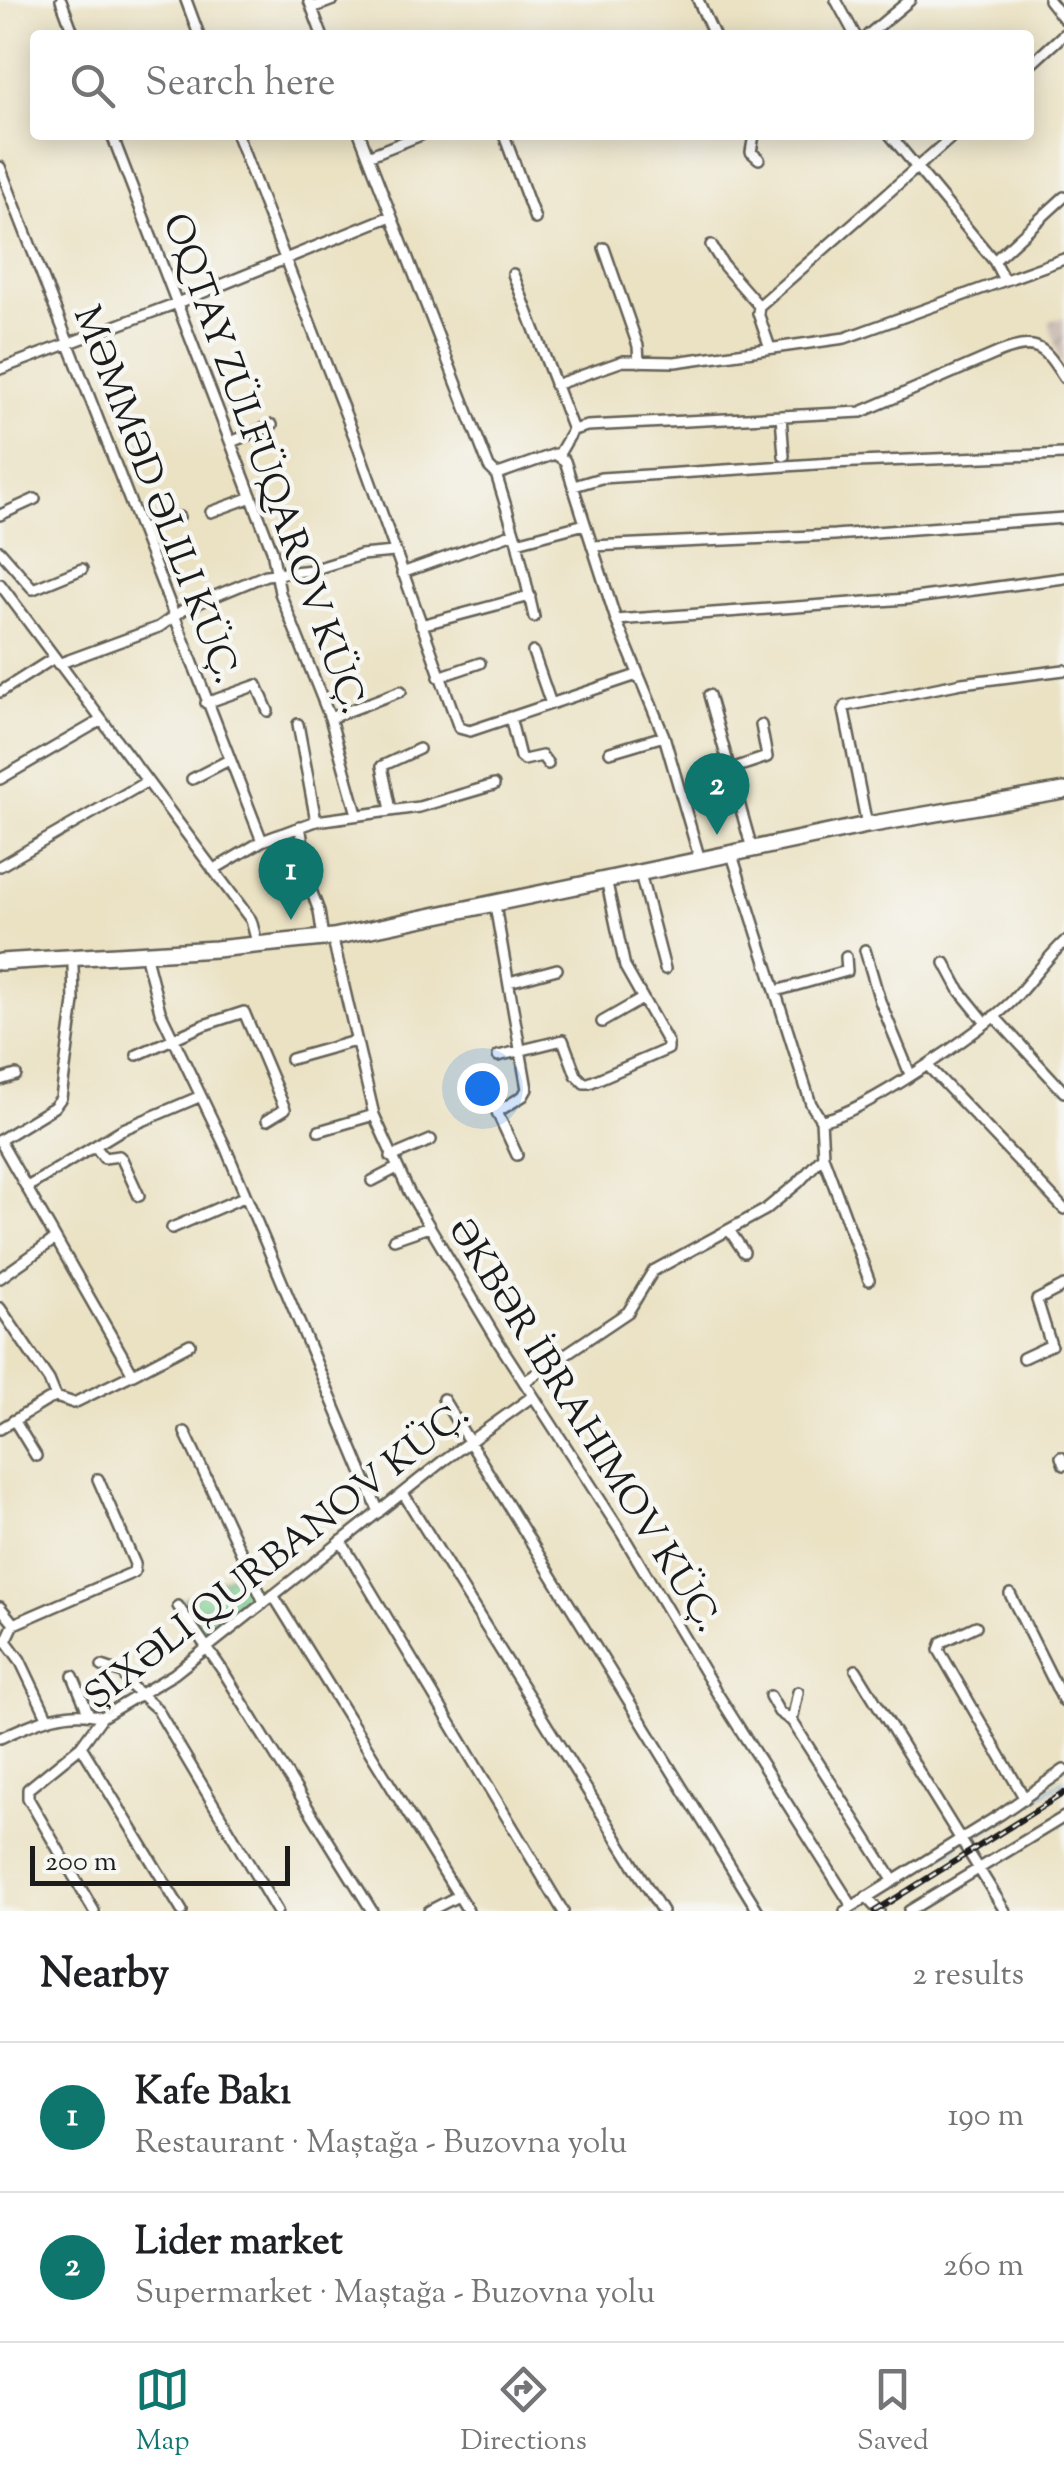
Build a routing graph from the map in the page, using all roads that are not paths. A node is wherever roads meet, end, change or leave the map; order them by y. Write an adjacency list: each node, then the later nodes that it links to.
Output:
1 (60, 0): 10 (street)
2 (186, 0): 11 (street)
3 (334, 0): 8 (street)
4 (698, 0): 13 (street)
5 (836, 0): 14 (street)
6 (910, 0): 15 (street)
7 (1049, 0): 9 (street)
8 (310, 4): 12 (street)
9 (1064, 18)
10 (72, 30)
11 (197, 30)
12 (320, 30)
13 (712, 30)
14 (852, 30)
15 (874, 30)
16 (1064, 34): 17 (street)
17 (1034, 61)
18 (114, 140): 40 (street, OQTAY ZÜLFÜQAROV KÜÇ.)
19 (239, 140): 36 (street)
20 (362, 140): 26 (street)
21 (408, 140): 26 (street)
22 (506, 140): 32 (street)
23 (753, 140): 27 (street)
24 (894, 140): 29 (street)
25 (949, 140): 29 (street)
26 (368, 156): 31 (street)
27 (759, 160)
28 (0, 167): 42 (street, MƏMMƏD ƏLILI KÜÇ.)
29 (918, 169): 37 (street); 41 (street)
30 (1064, 197): 37 (street)
31 (391, 216): 36 (street); 55 (street)
32 (535, 219)
33 (712, 244): 41 (street)
34 (604, 248): 44 (street)
35 (1064, 258): 39 (street)
36 (285, 260): 40 (street); 68 (street)
37 (994, 262): 39 (street)
38 (513, 274): 47 (street)
39 (1004, 280): 43 (street)
40 (177, 303): 42 (street); 51 (street, OQTAY ZÜLFÜQAROV KÜÇ.)
41 (759, 306): 43 (street)
42 (68, 344): 45 (street); 64 (street, MƏMMƏD ƏLILI KÜÇ.)
43 (770, 348): 44 (street)
44 (640, 362): 47 (street)
45 (0, 369)
46 (1064, 378): 48 (street)
47 (555, 384): 50 (street)
48 (781, 416): 50 (street); 54 (street)
49 (272, 425): 51 (street)
50 (574, 430): 52 (street)
51 (231, 442): 57 (street, OQTAY ZÜLFÜQAROV KÜÇ.)
52 (559, 454): 55 (street); 56 (street)
53 (1064, 454): 56 (street)
54 (784, 456)
55 (496, 474): 65 (street)
56 (574, 486): 63 (street)
57 (252, 497): 59 (street); 70 (street, OQTAY ZÜLFÜQAROV KÜÇ.)
58 (35, 499): 60 (street)
59 (211, 512)
60 (0, 515)
61 (179, 516): 64 (street)
62 (1064, 518): 66 (street)
63 (585, 524): 65 (street); 66 (street)
64 (142, 530): 76 (street, MƏMMƏD ƏLILI KÜÇ.)
65 (516, 538): 71 (street); 74 (street)
66 (592, 546): 77 (street)
67 (0, 550): 69 (street)
68 (394, 552): 70 (street); 71 (street)
69 (82, 569)
70 (275, 572): 76 (street); 92 (street, OQTAY ZÜLFÜQAROV KÜÇ.)
71 (402, 573): 78 (street)
72 (1064, 578): 77 (street)
73 (0, 584): 80 (street)
74 (530, 596): 75 (street); 78 (street)
75 (534, 616)
76 (172, 617): 80 (street); 88 (street, MƏMMƏD ƏLILI KÜÇ.)
77 (616, 620): 83 (street)
78 (422, 625): 84 (street)
79 (534, 652): 89 (street)
80 (56, 661): 86 (street); 93 (street)
81 (480, 663): 84 (street)
82 (1064, 670): 111 (street)
83 (637, 675): 89 (street); 96 (street)
84 (438, 677): 91 (street)
85 (402, 691): 92 (street)
86 (0, 692)
87 (709, 695): 101 (street)
88 (206, 703): 90 (street); 99 (street, MƏMMƏD ƏLILI KÜÇ.)
89 (551, 704): 91 (street)
90 (268, 711)
91 (510, 717): 100 (street)
92 (330, 718): 109 (street, OQTAY ZÜLFÜQAROV KÜÇ.)
93 (100, 721): 103 (street); 104 (street)
94 (298, 724): 110 (street)
95 (761, 725): 101 (street)
96 (664, 736): 98 (street); 115 (street)
97 (420, 749): 108 (street)
98 (610, 752)
99 (229, 760): 102 (street); 113 (street, MƏMMƏD ƏLILI KÜÇ.)
100 (548, 764)
101 (728, 770): 114 (street)
102 (192, 778)
103 (0, 779)
104 (146, 782): 117 (street); 118 (street)
105 (494, 785): 108 (street)
106 (1064, 790): 111 (main road)
107 (1064, 798): 116 (main road)
108 (391, 810): 109 (street)
109 (356, 814): 110 (street)
110 (316, 822): 112 (street)
111 (866, 825): 114 (main road)
112 (300, 826): 113 (street); 122 (street, ƏKBƏR İBRAHIMOV KÜÇ.)
113 (262, 841): 118 (street)
114 (752, 849): 115 (main road)
115 (700, 860): 122 (main road)
116 (734, 860): 119 (main road); 135 (street)
117 (0, 866)
118 (213, 870): 124 (street)
119 (642, 881): 120 (main road); 132 (street)
120 (608, 888): 121 (main road); 136 (street)
121 (496, 912): 122 (main road); 134 (street)
122 (329, 941): 124 (main road); 140 (street, ƏKBƏR İBRAHIMOV KÜÇ.)
123 (1064, 942): 137 (street)
124 (258, 949): 127 (main road); 128 (main road)
125 (864, 950): 146 (street)
126 (846, 957): 135 (street)
127 (147, 961): 130 (main road); 139 (street)
128 (0, 962)
129 (945, 963): 137 (street)
130 (74, 966): 133 (main road); 155 (street)
131 (558, 969): 134 (street)
132 (665, 969)
133 (0, 971)
134 (509, 982): 141 (street)
135 (776, 991): 153 (street)
136 (642, 999): 138 (street); 141 (street)
137 (990, 1019): 145 (street); 149 (street)
138 (602, 1022)
139 (173, 1039): 142 (street); 150 (street); 152 (street)
140 (355, 1041): 144 (street); 151 (street, ƏKBƏR İBRAHIMOV KÜÇ.)
141 (521, 1050): 143 (street); 158 (street)
142 (137, 1055)
143 (498, 1056)
144 (291, 1059)
145 (927, 1065): 146 (street); 166 (street)
146 (910, 1074): 153 (street)
147 (16, 1075): 148 (street)
148 (0, 1080)
149 (1064, 1092)
150 (200, 1096): 157 (street); 165 (street)
151 (374, 1115): 154 (street); 160 (street, ƏKBƏR İBRAHIMOV KÜÇ.)
152 (267, 1120)
153 (821, 1120): 159 (street)
154 (319, 1131)
155 (0, 1140): 163 (street)
156 (431, 1140): 160 (street)
157 (95, 1146): 163 (street); 164 (street)
158 (517, 1155)
159 (823, 1156): 169 (street); 174 (street)
160 (391, 1157): 161 (street, ƏKBƏR İBRAHIMOV KÜÇ.)
161 (397, 1168): 162 (street); 167 (street, ƏKBƏR İBRAHIMOV KÜÇ.)
162 (372, 1181)
163 (29, 1186): 170 (street)
164 (139, 1196)
165 (246, 1196): 168 (street); 191 (street)
166 (1064, 1210)
167 (429, 1227): 171 (street); 180 (street, ƏKBƏR İBRAHIMOV KÜÇ.)
168 (172, 1228)
169 (729, 1230): 172 (street); 180 (street)
170 (54, 1238): 173 (street); 179 (street)
171 (394, 1239)
172 (744, 1252)
173 (0, 1278)
174 (868, 1280)
175 (1064, 1286): 178 (street)
176 (0, 1308): 182 (street)
177 (190, 1344): 179 (street)
178 (1022, 1358)
179 (133, 1374): 182 (street)
180 (524, 1382): 181 (street, ƏKBƏR İBRAHIMOV KÜÇ.)
181 (533, 1396): 187 (street); 222 (street, ƏKBƏR İBRAHIMOV KÜÇ.)
182 (56, 1397): 184 (street)
183 (443, 1399): 187 (street)
184 (14, 1420): 185 (street); 188 (street)
185 (0, 1430)
186 (185, 1432): 194 (street)
187 (469, 1442): 190 (street); 231 (street)
188 (36, 1456)
189 (98, 1478): 197 (street)
190 (404, 1493): 191 (street); 230 (street)
191 (379, 1512): 192 (street)
192 (341, 1541): 194 (street); 229 (street)
193 (1010, 1594): 206 (street)
194 (268, 1599): 199 (street); 220 (street)
195 (178, 1606): 199 (street)
196 (0, 1607): 197 (street)
197 (14, 1624): 209 (street)
198 (976, 1626): 214 (street)
199 (206, 1649): 204 (street); 226 (street)
200 (102, 1666): 204 (street)
201 (856, 1670): 217 (street)
202 (74, 1676): 207 (street)
203 (798, 1692): 210 (street)
204 (143, 1695): 208 (street); 225 (street)
205 (770, 1696): 210 (street)
206 (1064, 1702)
207 (88, 1712): 208 (street); 209 (street)
208 (102, 1717): 212 (street)
209 (48, 1719): 211 (street)
210 (792, 1721): 219 (street)
211 (0, 1738)
212 (81, 1746): 223 (street); 224 (street)
213 (1064, 1770): 214 (street)
214 (1024, 1799): 217 (street)
215 (1061, 1819): 216 (street); 218 (street)
216 (1064, 1832)
217 (958, 1840): 218 (street); 219 (street)
218 (980, 1870): 233 (street); 234 (street)
219 (892, 1880): 221 (street)
220 (458, 1896): 227 (street); 228 (street)
221 (866, 1898): 222 (street); 232 (street)
222 (849, 1908)
223 (94, 1911)
224 (182, 1911)
225 (277, 1911)
226 (372, 1911)
227 (429, 1911)
228 (468, 1911)
229 (564, 1911)
230 (662, 1911)
231 (758, 1911)
232 (879, 1911)
233 (908, 1911)
234 (1005, 1911)

